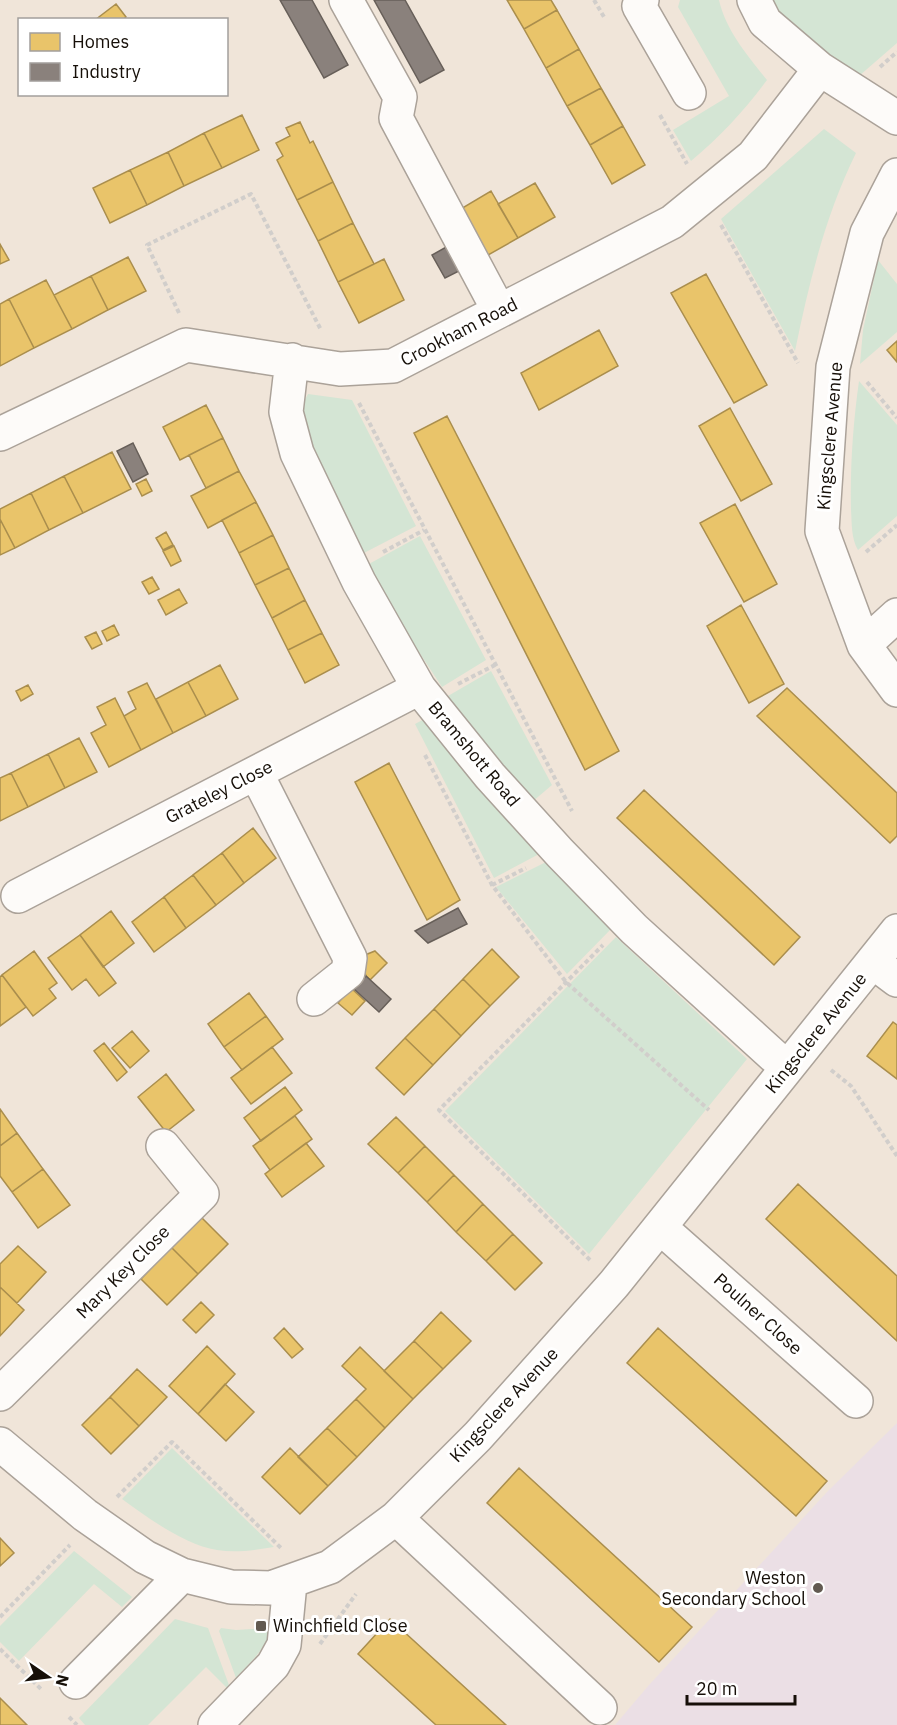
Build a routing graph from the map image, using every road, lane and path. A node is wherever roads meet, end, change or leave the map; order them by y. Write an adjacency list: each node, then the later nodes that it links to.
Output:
1 (346, 0): 9 (street)
2 (642, 0): 5 (street)
3 (754, 0): 4 (street)
4 (820, 69): 6 (street); 8 (street, Crookham Road)
5 (689, 93)
6 (897, 118)
7 (897, 175): 12 (street, Kingsclere Avenue)
8 (705, 195): 9 (street, Crookham Road); 12 (path)
9 (499, 311): 13 (street, Crookham Road)
10 (195, 346): 11 (street, Crookham Road); 13 (path); 14 (street, Crookham Road)
11 (292, 360): 13 (street, Crookham Road); 16 (street, Bramshott Road)
12 (833, 367): 18 (street, Kingsclere Avenue)
13 (340, 369): 15 (path)
14 (0, 434)
15 (424, 530): 16 (path); 23 (path)
16 (353, 568): 19 (street, Bramshott Road)
17 (897, 615): 18 (street)
18 (864, 645): 20 (street, Kingsclere Avenue)
19 (419, 688): 22 (street, Grateley Close); 25 (street, Bramshott Road)
20 (897, 690)
21 (424, 753): 28 (path)
22 (256, 773): 24 (street, Grateley Close); 29 (street)
23 (575, 816)
24 (18, 896)
25 (626, 921): 28 (path); 30 (street, Bramshott Road)
26 (897, 931): 27 (street, Kingsclere Avenue)
27 (885, 971): 30 (street, Kingsclere Avenue)
28 (566, 982): 31 (path); 35 (path)
29 (314, 999)
30 (795, 1058): 33 (path); 34 (street, Kingsclere Avenue)
31 (714, 1115)
32 (163, 1146): 36 (street, Mary Key Close)
33 (897, 1156)
34 (661, 1228): 35 (street, Kingsclere Avenue); 37 (street, Poulner Close)
35 (614, 1284): 39 (street, Kingsclere Avenue)
36 (0, 1394)
37 (856, 1401)
38 (0, 1444): 40 (street, Kingsclere Avenue)
39 (396, 1518): 42 (street, Kingsclere Avenue); 48 (street)
40 (94, 1521): 41 (street, Kingsclere Avenue); 42 (path); 44 (path)
41 (182, 1575): 42 (street, Kingsclere Avenue); 47 (street)
42 (299, 1579): 51 (street)
43 (357, 1593): 45 (path)
44 (0, 1617)
45 (318, 1647)
46 (0, 1649): 47 (path)
47 (62, 1689)
48 (600, 1708)
49 (64, 1712): 50 (path)
50 (77, 1725)
51 (215, 1725)

